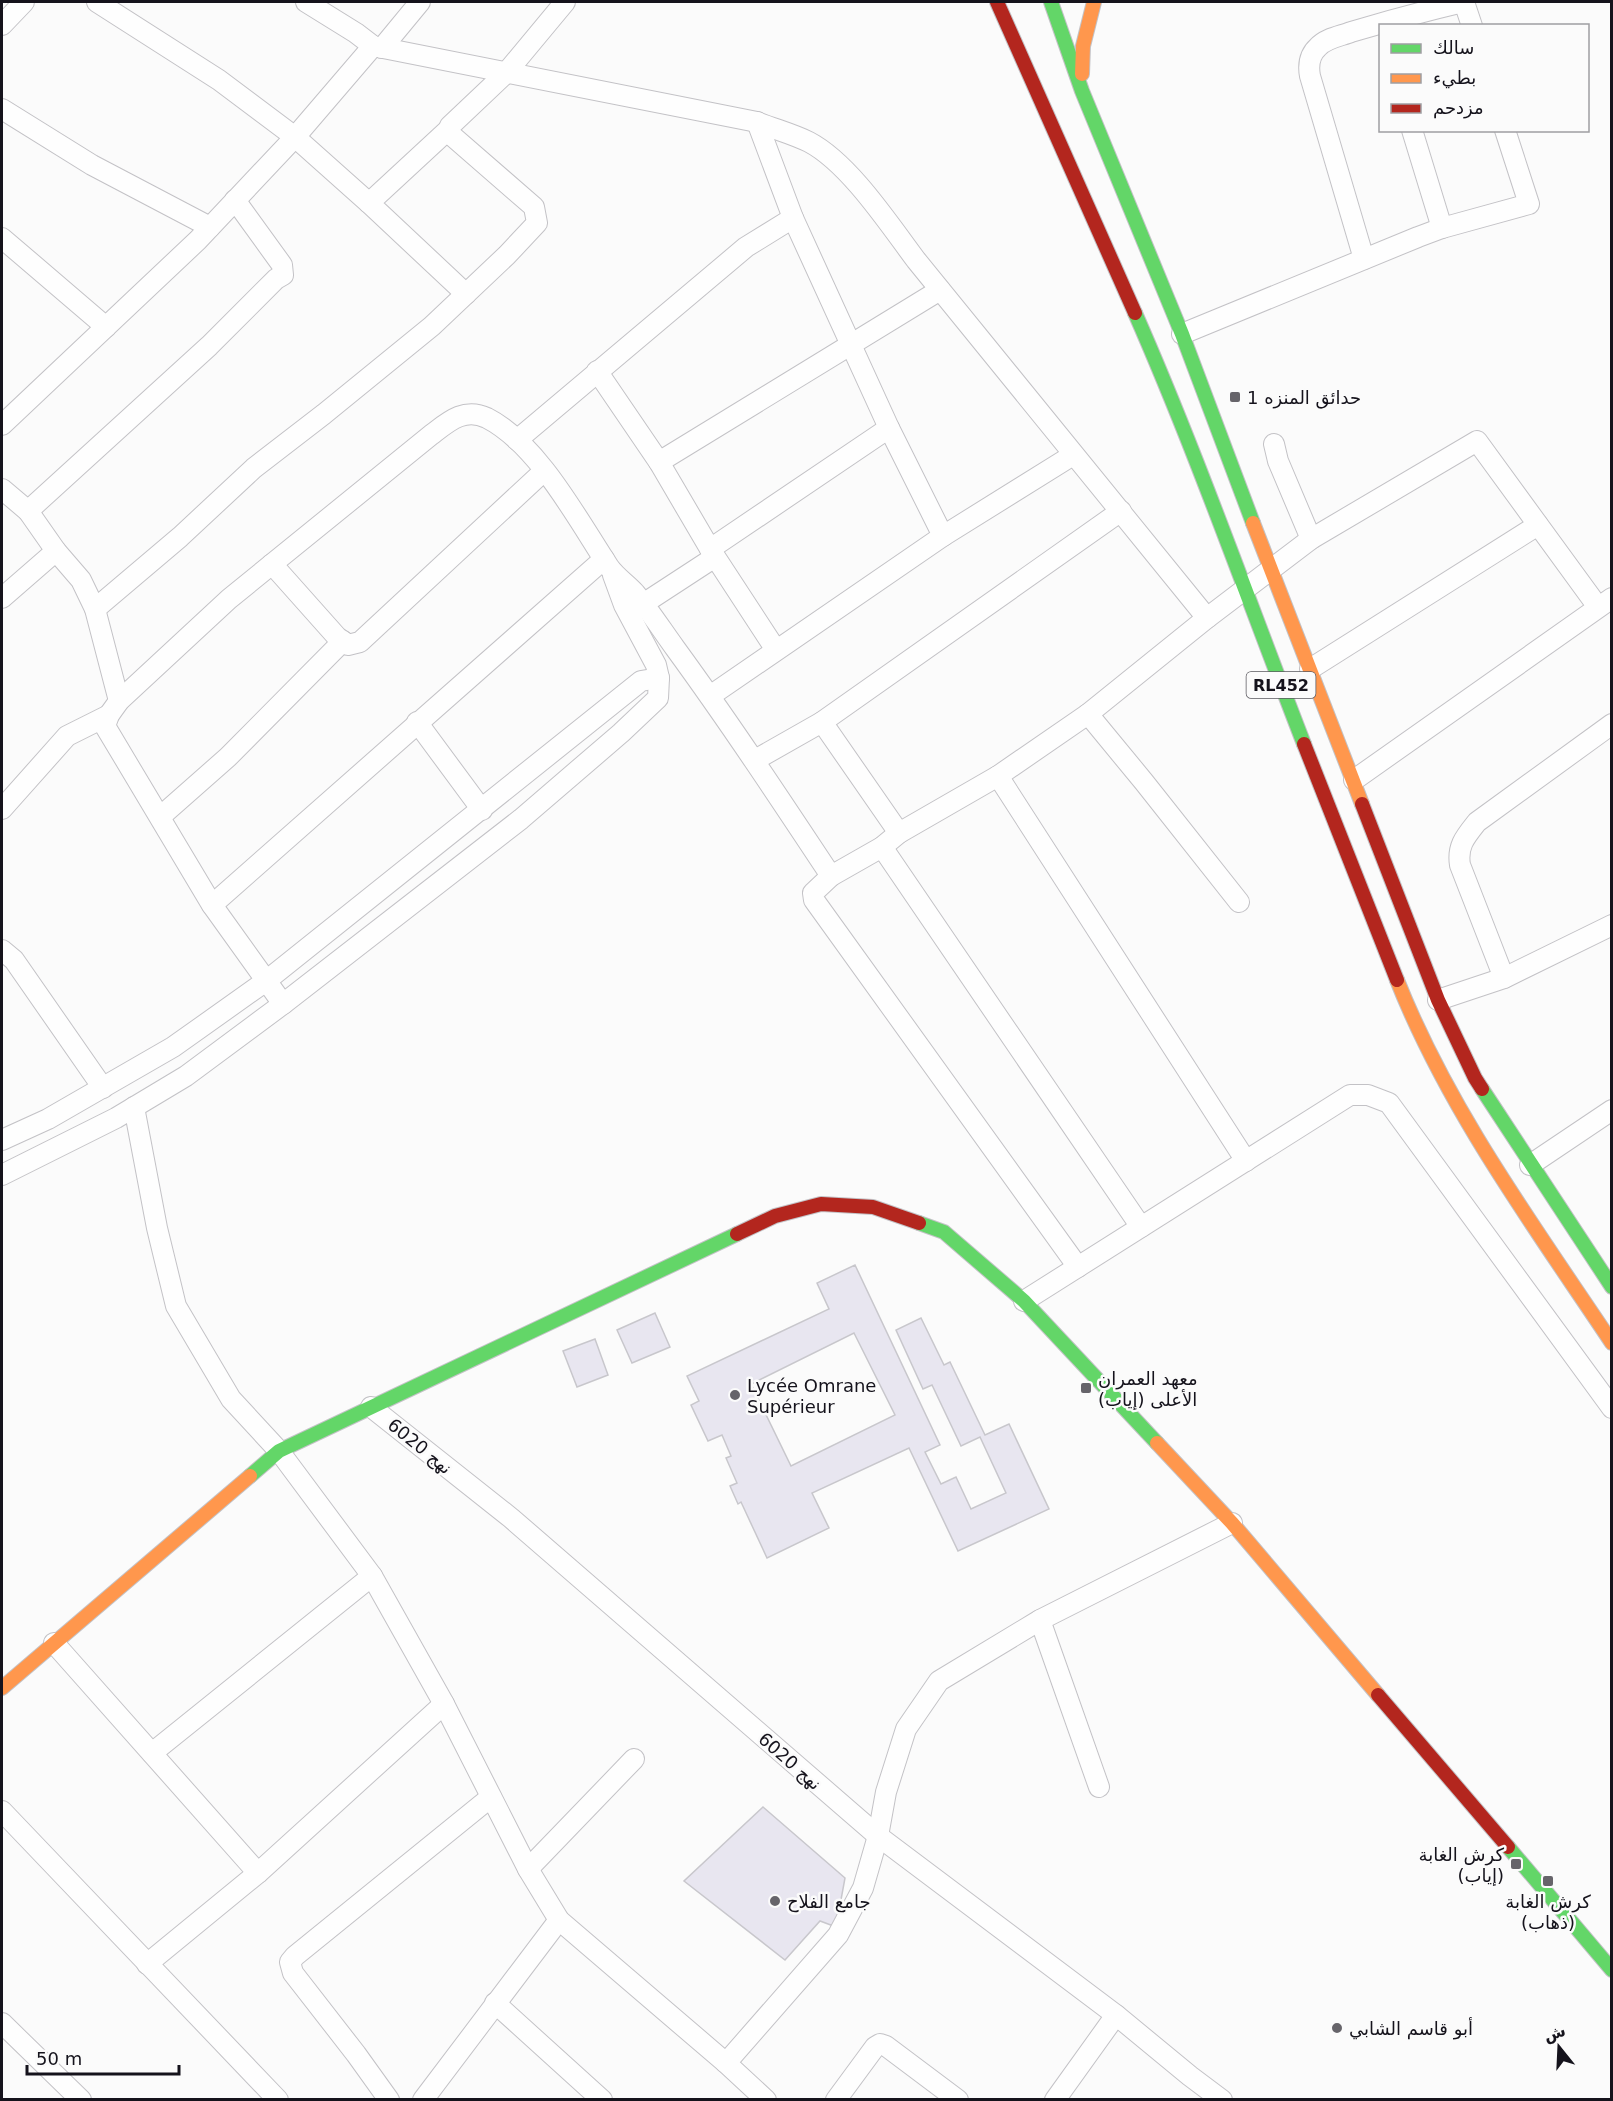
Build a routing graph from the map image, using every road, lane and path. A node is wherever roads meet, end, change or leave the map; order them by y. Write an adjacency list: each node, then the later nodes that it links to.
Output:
1 (24, 2): 14 (street)
2 (97, 2): 25 (street)
3 (306, 2): 17 (street)
4 (420, 2): 17 (street)
5 (565, 2): 18 (street)
6 (998, 2): 15 (main road, RL452)
7 (1012, 2): 15 (main road)
8 (1035, 2): 11 (main road)
9 (1094, 2): 19 (main road)
10 (1463, 2): 12 (street); 13 (street)
11 (1056, 4): 19 (main road, RL452)
12 (1392, 24)
13 (1471, 24)
14 (2, 25)
15 (1008, 25): 57 (main road, RL452)
16 (1379, 28): 32 (street)
17 (378, 47): 18 (street); 25 (street)
18 (506, 73): 21 (street); 22 (street)
19 (1082, 91): 36 (main road, RL452)
20 (2, 109): 29 (street)
21 (757, 122): 28 (street); 33 (street)
22 (448, 129): 27 (street); 34 (street)
23 (1413, 132): 30 (street)
24 (1506, 132): 30 (street)
25 (295, 137): 26 (street); 27 (street)
26 (235, 200): 29 (street); 48 (street)
27 (369, 203): 34 (street)
28 (793, 218): 37 (street); 38 (street)
29 (210, 227): 35 (street)
30 (1442, 228): 32 (street)
31 (2, 238): 35 (street)
32 (1364, 260): 36 (street)
33 (940, 290): 37 (street); 43 (street)
34 (466, 294): 61 (street)
35 (106, 327): 39 (street)
36 (1182, 334): 56 (main road, RL452)
37 (850, 344): 40 (street); 44 (street)
38 (597, 371): 41 (street); 44 (street)
39 (2, 425)
40 (889, 428): 50 (street); 53 (street)
41 (517, 440): 45 (street); 54 (street)
42 (1274, 444): 51 (street)
43 (1073, 455): 47 (street); 50 (street)
44 (659, 462): 53 (street)
45 (544, 471): 55 (street); 63 (street)
46 (2, 489): 48 (street)
47 (1121, 511): 62 (street); 71 (street)
48 (28, 512): 52 (street)
49 (1538, 525): 51 (street); 59 (street); 65 (street)
50 (943, 536): 64 (street)
51 (1311, 539): 56 (street)
52 (56, 551): 58 (street); 61 (street)
53 (713, 553): 60 (street); 64 (street)
54 (272, 564): 63 (street); 68 (street)
55 (608, 564): 60 (street); 66 (street); 70 (street)
56 (1271, 570): 57 (street); 65 (main road, RL452)
57 (1244, 591): 62 (street); 101 (main road, RL452)
58 (2, 598)
59 (1605, 603): 75 (street)
60 (643, 604): 67 (street)
61 (95, 609): 68 (street)
62 (1207, 618): 69 (street)
63 (343, 641): 78 (street)
64 (776, 650): 67 (street)
65 (1310, 669): 75 (main road, RL452)
66 (659, 678): 77 (street); 89 (street)
67 (710, 696): 73 (street)
68 (114, 708): 76 (street); 78 (street)
69 (1088, 714): 74 (street); 82 (street)
70 (417, 722): 77 (street); 83 (street)
71 (822, 722): 73 (street); 79 (street)
72 (1611, 724): 86 (street)
73 (755, 760): 81 (street)
74 (998, 776): 79 (street); 94 (street)
75 (1354, 780): 88 (main road, RL452)
76 (2, 809)
77 (482, 810): 87 (street)
78 (160, 816): 83 (street)
79 (899, 833): 80 (street)
80 (882, 847): 81 (street); 97 (street)
81 (831, 876): 98 (street)
82 (1239, 902)
83 (212, 905): 87 (street)
84 (1611, 925): 86 (street)
85 (2, 950): 90 (street)
86 (1504, 978): 88 (street)
87 (266, 981): 89 (street); 90 (street)
88 (1438, 1000): 95 (main road, RL452)
89 (283, 1004): 91 (street)
90 (103, 1088): 93 (street)
91 (134, 1107): 96 (street); 104 (street)
92 (1611, 1110): 95 (street)
93 (2, 1140)
94 (1246, 1161): 97 (street); 103 (street)
95 (1530, 1165): 99 (main road, RL452)
96 (2, 1175)
97 (1141, 1227): 98 (street)
98 (1078, 1267): 100 (street)
99 (1611, 1287)
100 (1024, 1301): 102 (main road); 105 (main road)
101 (1611, 1343)
102 (371, 1407): 104 (main road); 116 (street, نهج 6020)
103 (1611, 1408)
104 (279, 1451): 106 (street); 108 (main road)
105 (1232, 1523): 107 (street); 121 (main road)
106 (372, 1576): 110 (street); 111 (street)
107 (1040, 1620): 113 (street); 116 (street)
108 (54, 1643): 109 (main road); 111 (street)
109 (2, 1688)
110 (444, 1704): 114 (street); 118 (street)
111 (152, 1753): 118 (street)
112 (634, 1759): 117 (street)
113 (1099, 1786)
114 (491, 1797): 117 (street); 129 (street)
115 (2, 1811): 120 (street)
116 (878, 1836): 123 (street, نهج 6020); 125 (street)
117 (528, 1869): 119 (street)
118 (258, 1873): 120 (street)
119 (558, 1920): 122 (street); 125 (street)
120 (147, 1964): 128 (street)
121 (1611, 1970)
122 (495, 2004): 126 (street); 130 (street)
123 (1116, 2015): 134 (street); 135 (street, نهج 6020)
124 (2, 2023): 127 (street)
125 (726, 2063): 131 (street)
126 (598, 2098)
127 (81, 2100)
128 (278, 2100)
129 (389, 2100)
130 (423, 2100)
131 (766, 2100)
132 (836, 2100): 133 (street)
133 (958, 2100)
134 (1055, 2100)
135 (1222, 2100)

